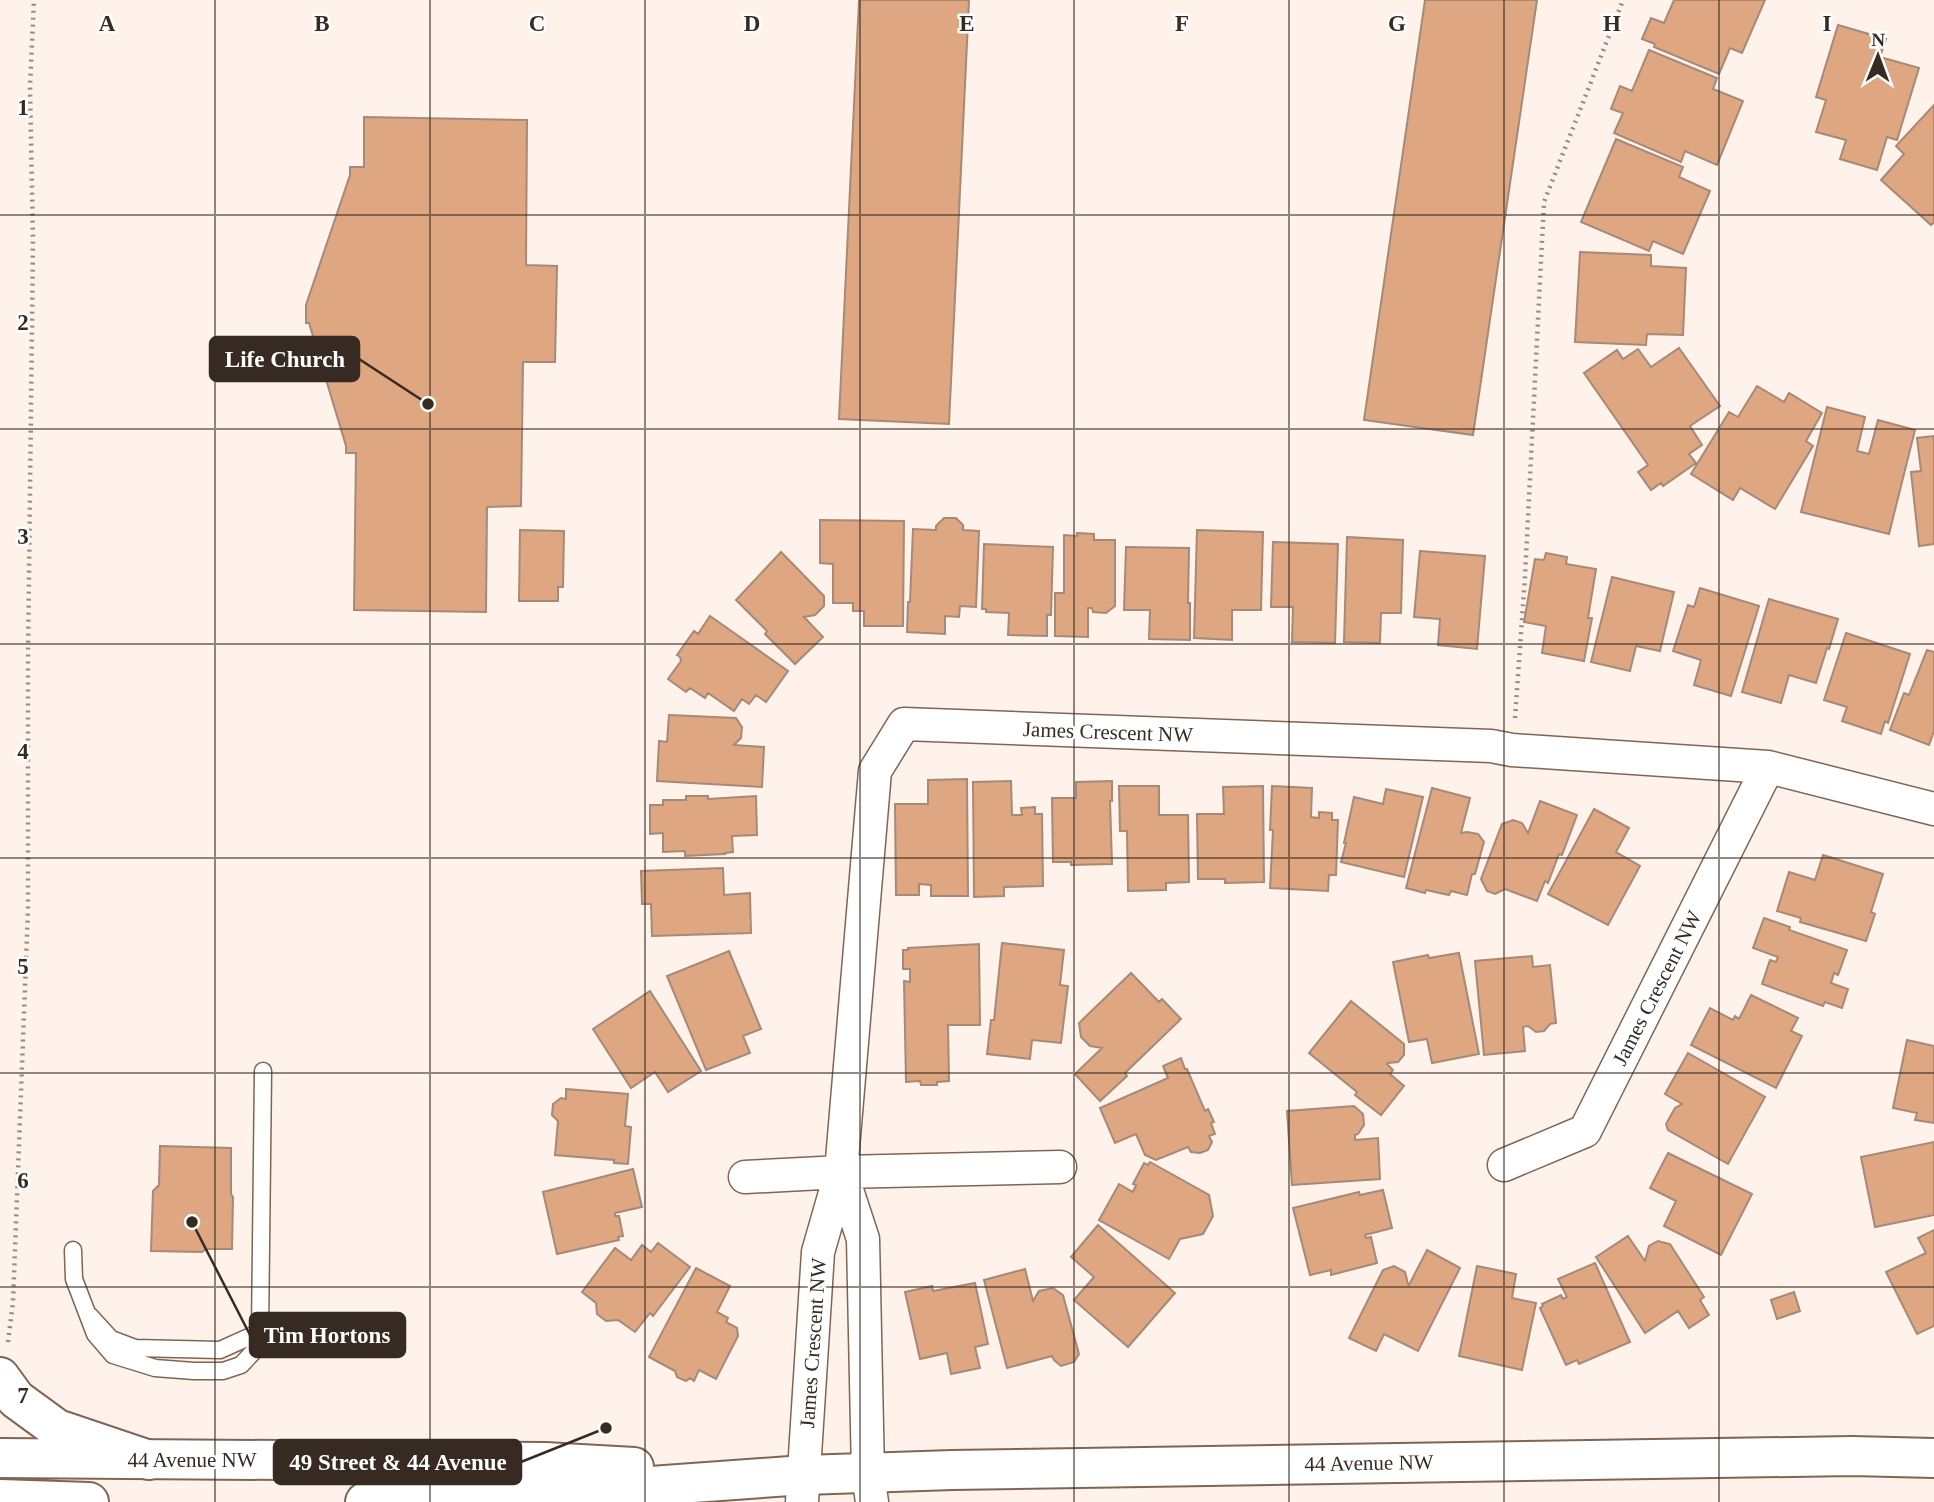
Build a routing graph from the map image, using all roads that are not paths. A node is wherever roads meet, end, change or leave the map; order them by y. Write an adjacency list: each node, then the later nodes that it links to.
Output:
1 (1768, 767): 2 (street, James Crescent NW); 4 (street, James Crescent NW); 6 (street, James Crescent NW)
2 (1934, 809)
3 (263, 1070): 8 (lane)
4 (1504, 1165)
5 (1060, 1167): 6 (street)
6 (841, 1172): 7 (street); 13 (street, James Crescent NW); 14 (street, James Crescent NW)
7 (745, 1178)
8 (73, 1250)
9 (3, 1364): 12 (street)
10 (0, 1458): 12 (street, 44 Avenue NW)
11 (1934, 1458): 13 (street, 44 Avenue NW)
12 (149, 1460): 14 (street, 44 Avenue NW)
13 (870, 1488): 14 (street, 44 Avenue NW)
14 (803, 1489): 17 (street, 44 Avenue NW)
15 (0, 1499): 16 (street)
16 (89, 1502)
17 (365, 1502)

